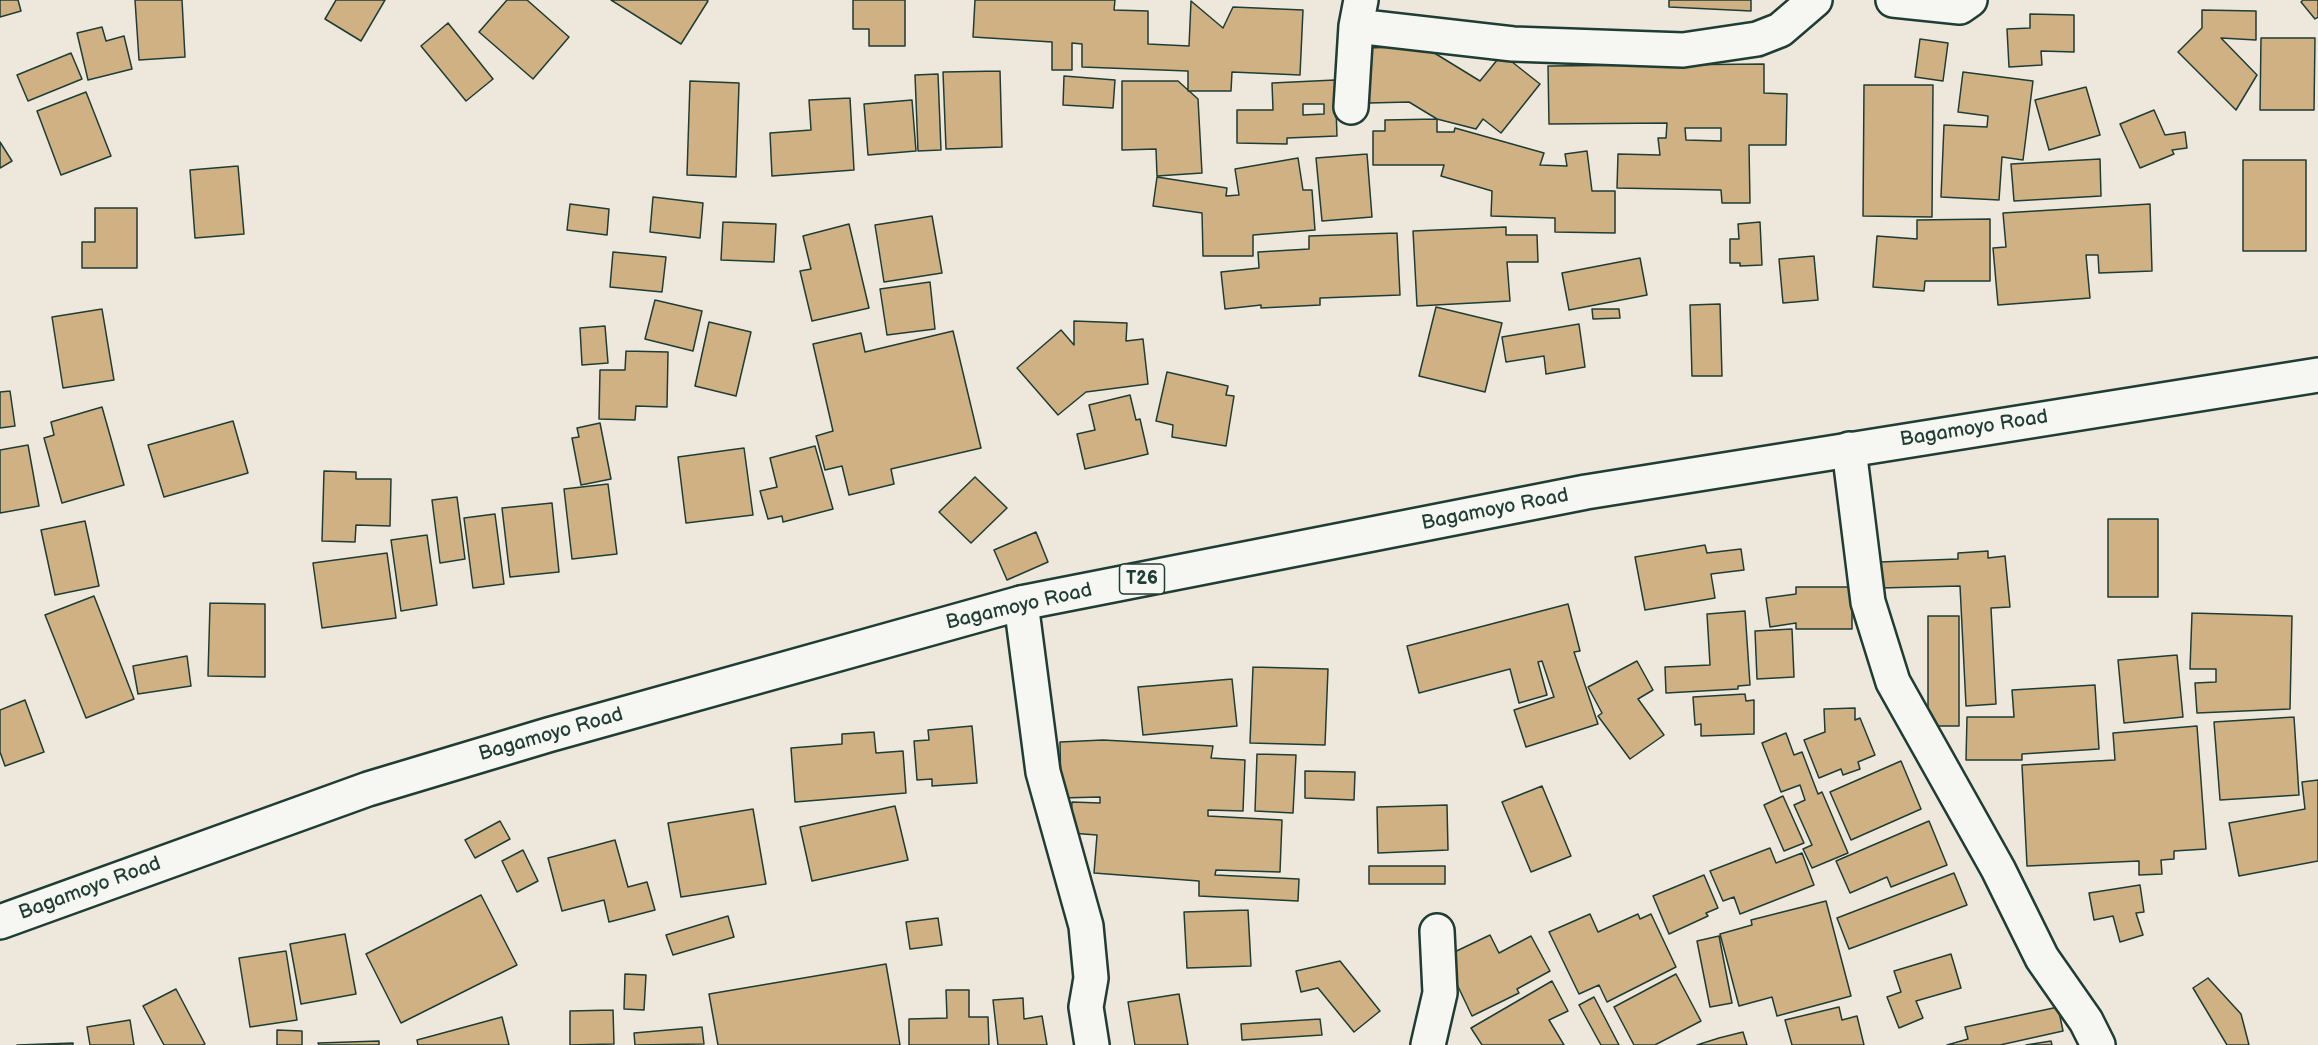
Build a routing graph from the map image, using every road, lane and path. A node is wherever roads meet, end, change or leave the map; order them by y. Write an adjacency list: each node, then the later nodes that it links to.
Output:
1 (1815, 0): 4 (main road)
2 (1893, 0): 3 (main road)
3 (1970, 0)
4 (1357, 7): 5 (main road)
5 (1351, 107)
6 (2318, 375): 7 (main road, Bagamoyo Road / T26)
7 (1849, 449): 8 (main road, Bagamoyo Road / T26); 13 (main road)
8 (1021, 603): 9 (main road, Bagamoyo Road / T26); 11 (main road)
9 (0, 922)
10 (1437, 931): 12 (main road)
11 (1092, 1045)
12 (1428, 1045)
13 (2098, 1045)

